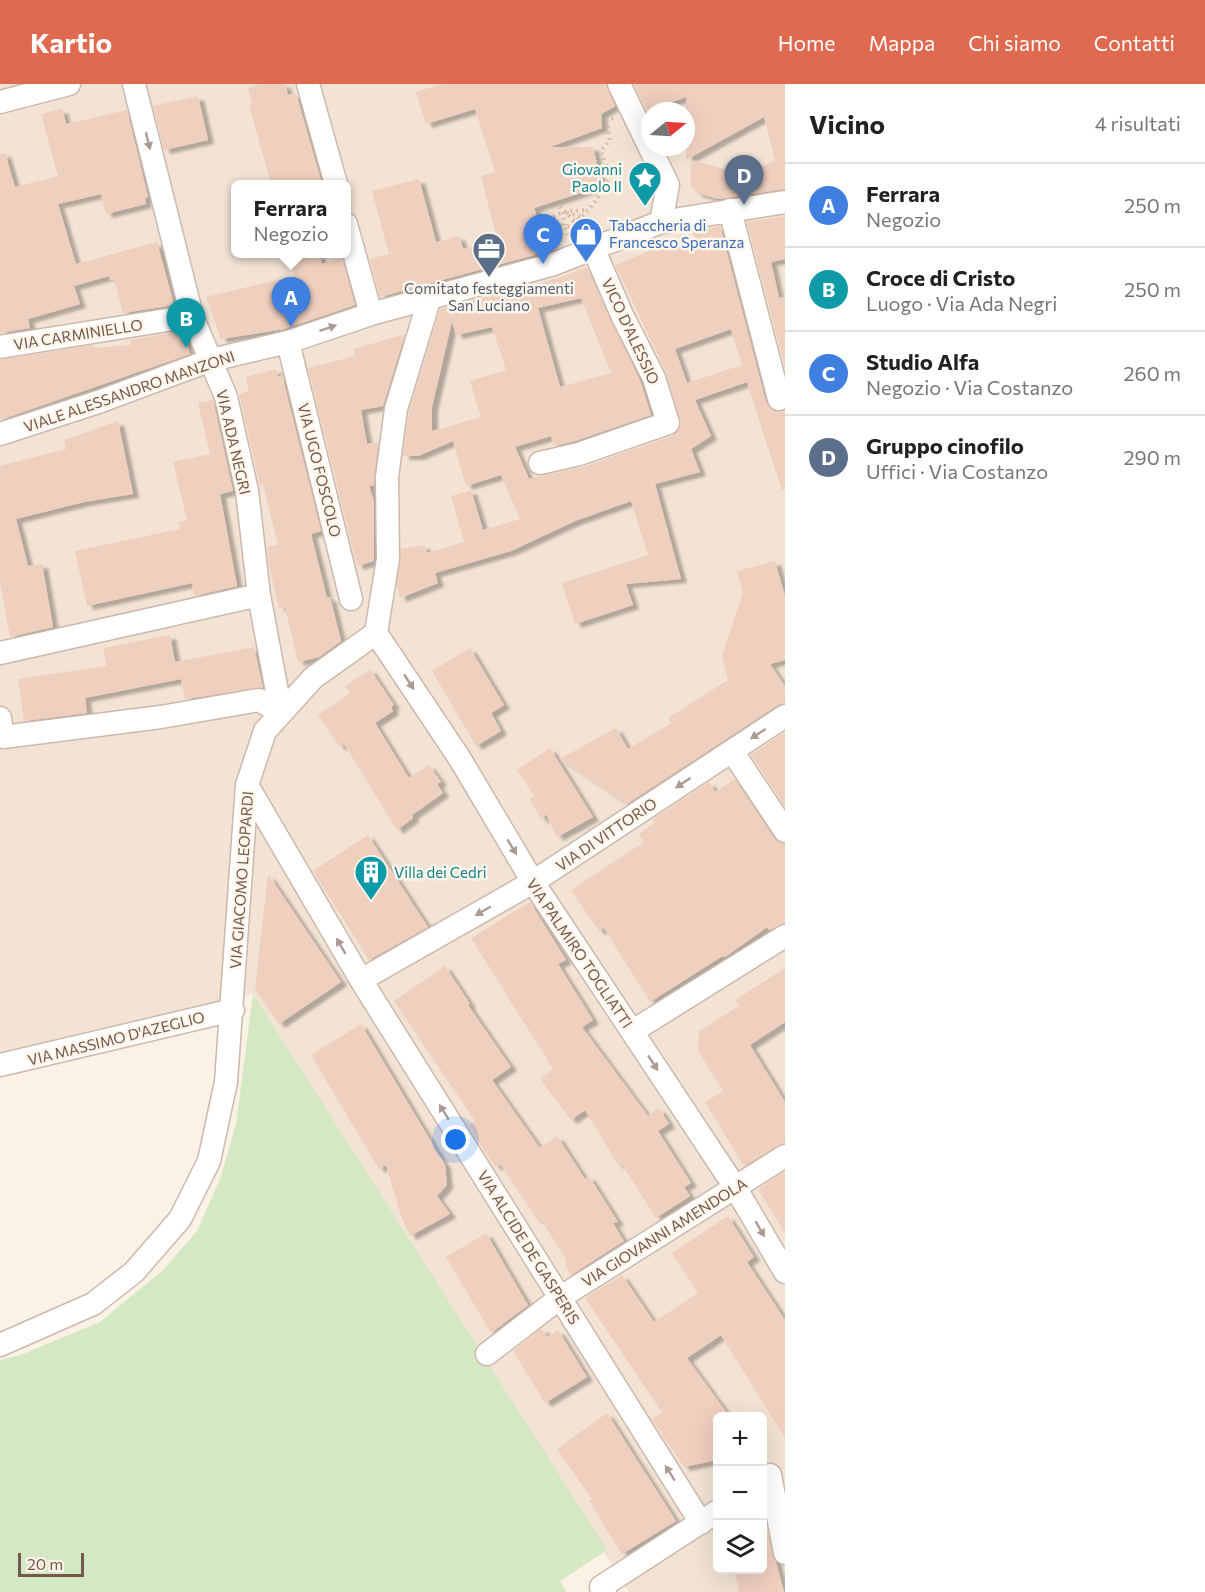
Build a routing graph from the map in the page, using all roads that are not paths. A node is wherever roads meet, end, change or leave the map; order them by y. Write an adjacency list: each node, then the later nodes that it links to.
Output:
1 (69, 84): 5 (street)
2 (134, 84): 14 (street, VIA ADA NEGRI, one-way to 14)
3 (308, 84): 6 (street)
4 (619, 84): 9 (street)
5 (0, 102)
6 (335, 180)
7 (785, 202): 8 (street, VIALE ALESSANDRO MANZONI)
8 (730, 210): 9 (street, VIALE ALESSANDRO MANZONI); 18 (street)
9 (661, 222): 11 (street, VIALE ALESSANDRO MANZONI)
10 (351, 242): 13 (street)
11 (594, 250): 12 (street, VIALE ALESSANDRO MANZONI); 20 (street, VICO D'ALESSIO)
12 (430, 297): 13 (street, VIALE ALESSANDRO MANZONI); 23 (street)
13 (371, 314): 15 (street, VIALE ALESSANDRO MANZONI, one-way to 13)
14 (192, 316): 16 (street, VIA CARMINIELLO); 17 (street, VIA ADA NEGRI)
15 (288, 342): 17 (street, VIALE ALESSANDRO MANZONI); 22 (street, VIA UGO FOSCOLO)
16 (0, 347)
17 (211, 360): 19 (street, VIALE ALESSANDRO MANZONI); 21 (street, VIA ADA NEGRI)
18 (779, 399)
19 (0, 434)
20 (540, 463)
21 (259, 595): 24 (street); 25 (street, VIA ADA NEGRI)
22 (351, 599)
23 (376, 633): 25 (street, VIA GIACOMO LEOPARDI); 31 (street, VIA PALMIRO TOGLIATTI, one-way to 31)
24 (0, 653)
25 (281, 713): 27 (street); 29 (street, VIA GIACOMO LEOPARDI)
26 (785, 717): 28 (street, VIA DI VITTORIO, one-way to 28)
27 (2, 728)
28 (732, 751): 30 (street); 31 (street, VIA DI VITTORIO, one-way to 31)
29 (246, 785): 33 (street, VIA ALCIDE DE GASPERIS, one-way to 29); 34 (street, VIA GIACOMO LEOPARDI)
30 (785, 831)
31 (533, 882): 33 (street, VIA DI VITTORIO, one-way to 33); 35 (street, VIA PALMIRO TOGLIATTI)
32 (785, 936): 35 (street)
33 (361, 980): 40 (street, VIA ALCIDE DE GASPERIS, one-way to 33)
34 (233, 1010): 36 (street, VIA MASSIMO D'AZEGLIO); 41 (street, VIA GIACOMO LEOPARDI)
35 (633, 1031): 38 (street, VIA PALMIRO TOGLIATTI, one-way to 38)
36 (0, 1065)
37 (785, 1156): 38 (street, VIA GIOVANNI AMENDOLA)
38 (735, 1186): 39 (street, VIA PALMIRO TOGLIATTI, one-way to 39); 40 (street, VIA GIOVANNI AMENDOLA)
39 (785, 1272)
40 (561, 1297): 42 (street, VIA GIOVANNI AMENDOLA); 44 (street, VIA ALCIDE DE GASPERIS, one-way to 40)
41 (0, 1346)
42 (487, 1354)
43 (772, 1473): 45 (street)
44 (709, 1517): 46 (street)
45 (785, 1553)
46 (603, 1589)

